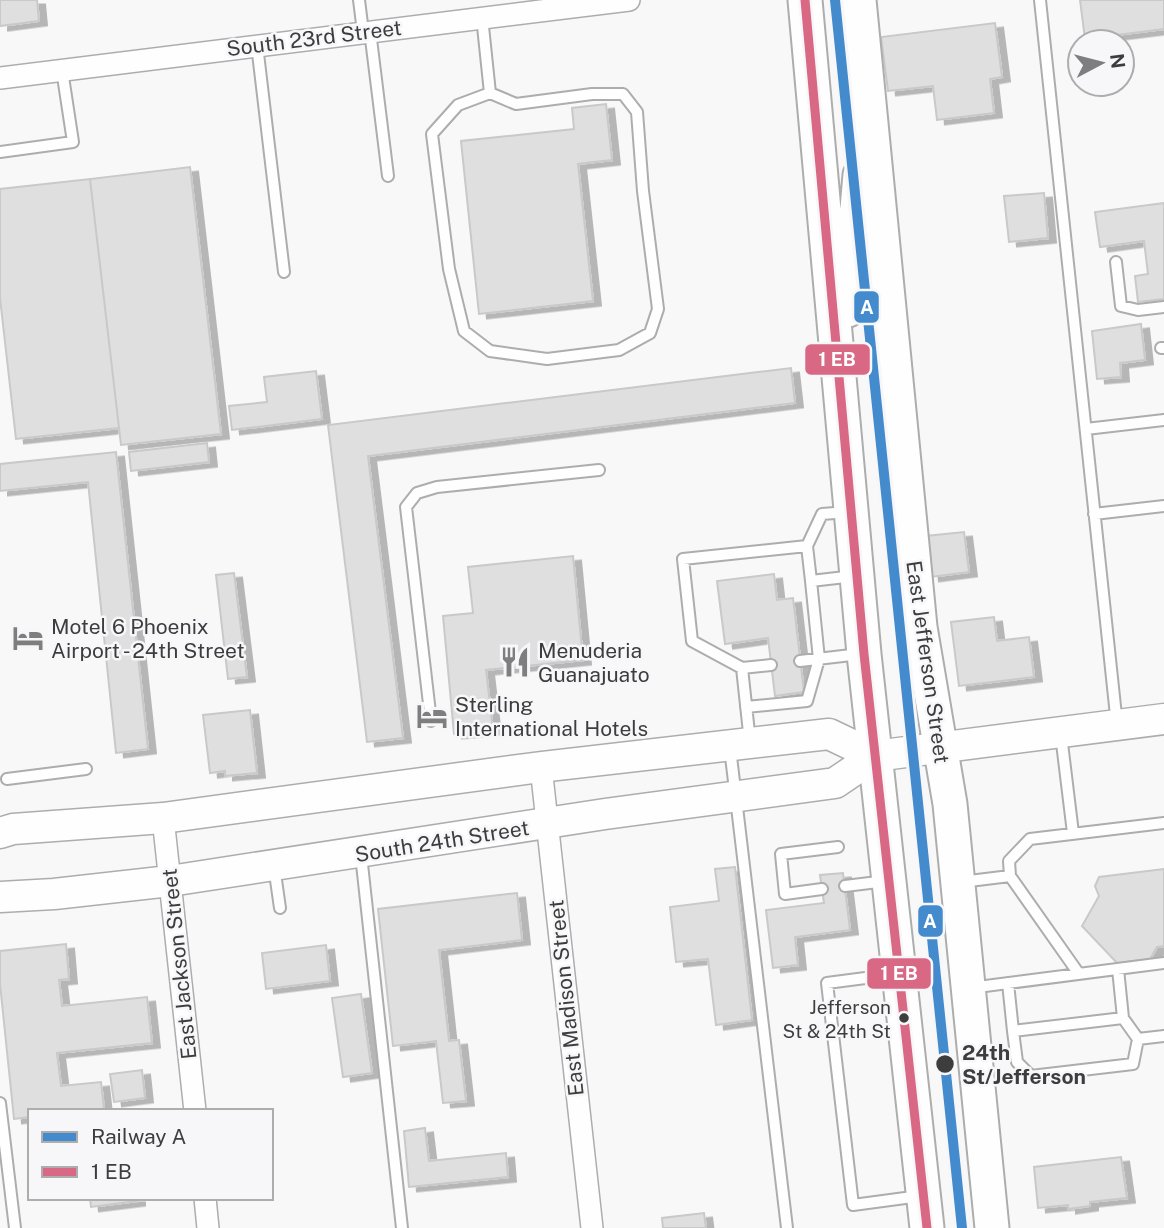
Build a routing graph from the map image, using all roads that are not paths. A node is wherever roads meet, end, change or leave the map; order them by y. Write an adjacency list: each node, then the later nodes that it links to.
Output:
1 (359, 0): 7 (lane)
2 (629, 0): 6 (street, South 23rd Street)
3 (806, 0): 18 (main road, East Jefferson Street)
4 (859, 0): 12 (main road, East Jefferson Street)
5 (1040, 0): 20 (lane)
6 (482, 17): 7 (street, South 23rd Street); 11 (lane)
7 (367, 31): 8 (street, South 23rd Street); 14 (lane)
8 (257, 46): 9 (street, South 23rd Street); 16 (lane)
9 (62, 70): 10 (street, South 23rd Street); 13 (lane)
10 (0, 78)
11 (490, 93): 11 (lane)
12 (867, 96): 18 (main road, East Jefferson Street); 39 (main road, East Jefferson Street)
13 (0, 152)
14 (388, 176)
15 (1116, 262): 17 (lane)
16 (284, 272)
17 (1164, 307)
18 (840, 394): 23 (main road, East Jefferson Street)
19 (1164, 420): 20 (lane)
20 (1086, 429): 24 (lane)
21 (600, 470): 35 (lane)
22 (1164, 506): 24 (lane)
23 (851, 511): 25 (lane); 26 (main road, East Jefferson Street)
24 (1094, 514): 36 (lane)
25 (807, 546): 27 (lane); 32 (lane)
26 (857, 576): 27 (lane); 28 (main road, East Jefferson Street)
27 (811, 581): 29 (lane)
28 (864, 654): 29 (lane); 40 (main road, East Jefferson Street)
29 (819, 659): 30 (lane); 33 (lane)
30 (800, 661)
31 (771, 665): 32 (lane)
32 (742, 668): 33 (lane)
33 (746, 707): 38 (lane)
34 (1164, 719): 36 (main road, South 24th Street)
35 (432, 721)
36 (1117, 725): 37 (main road, South 24th Street)
37 (1060, 732): 39 (main road, South 24th Street); 49 (lane)
38 (740, 745): 40 (main road); 41 (main road); 44 (lane)
39 (940, 746): 40 (main road, South 24th Street); 56 (main road, East Jefferson Street)
40 (875, 756): 44 (main road, South 24th Street); 55 (main road, East Jefferson Street)
41 (541, 767): 45 (main road); 47 (street, East Madison Street)
42 (86, 769): 43 (lane)
43 (7, 779)
44 (736, 797): 47 (main road, South 24th Street); 79 (lane)
45 (163, 818): 48 (main road); 54 (street, East Jackson Street)
46 (1164, 823): 49 (lane)
47 (547, 824): 51 (main road, South 24th Street); 78 (street, East Madison Street)
48 (4, 830)
49 (1073, 833): 53 (lane)
50 (838, 846): 58 (lane)
51 (361, 853): 52 (main road, South 24th Street); 77 (lane)
52 (274, 866): 54 (main road, South 24th Street); 60 (lane)
53 (1010, 876): 56 (lane); 64 (lane)
54 (170, 881): 59 (main road, South 24th Street); 72 (street, East Jackson Street)
55 (889, 881): 57 (lane); 63 (main road, East Jefferson Street)
56 (957, 883): 66 (main road, East Jefferson Street)
57 (845, 886)
58 (822, 889)
59 (0, 897)
60 (280, 908)
61 (1164, 963): 62 (lane)
62 (1118, 969): 64 (lane); 67 (lane)
63 (899, 973): 73 (main road, East Jefferson Street); 73 (lane)
64 (1079, 974): 65 (lane)
65 (1008, 983): 66 (lane); 68 (lane)
66 (968, 988): 81 (main road, East Jefferson Street)
67 (1123, 1018): 68 (lane); 70 (lane)
68 (1013, 1031): 70 (lane)
69 (1164, 1036): 70 (lane)
70 (1138, 1040)
71 (0, 1103): 75 (lane)
72 (195, 1109)
73 (924, 1196): 80 (main road, East Jefferson Street)
74 (205, 1200): 76 (street)
75 (15, 1228)
76 (208, 1228)
77 (402, 1228)
78 (592, 1228)
79 (787, 1228)
80 (927, 1228)
81 (992, 1228)

